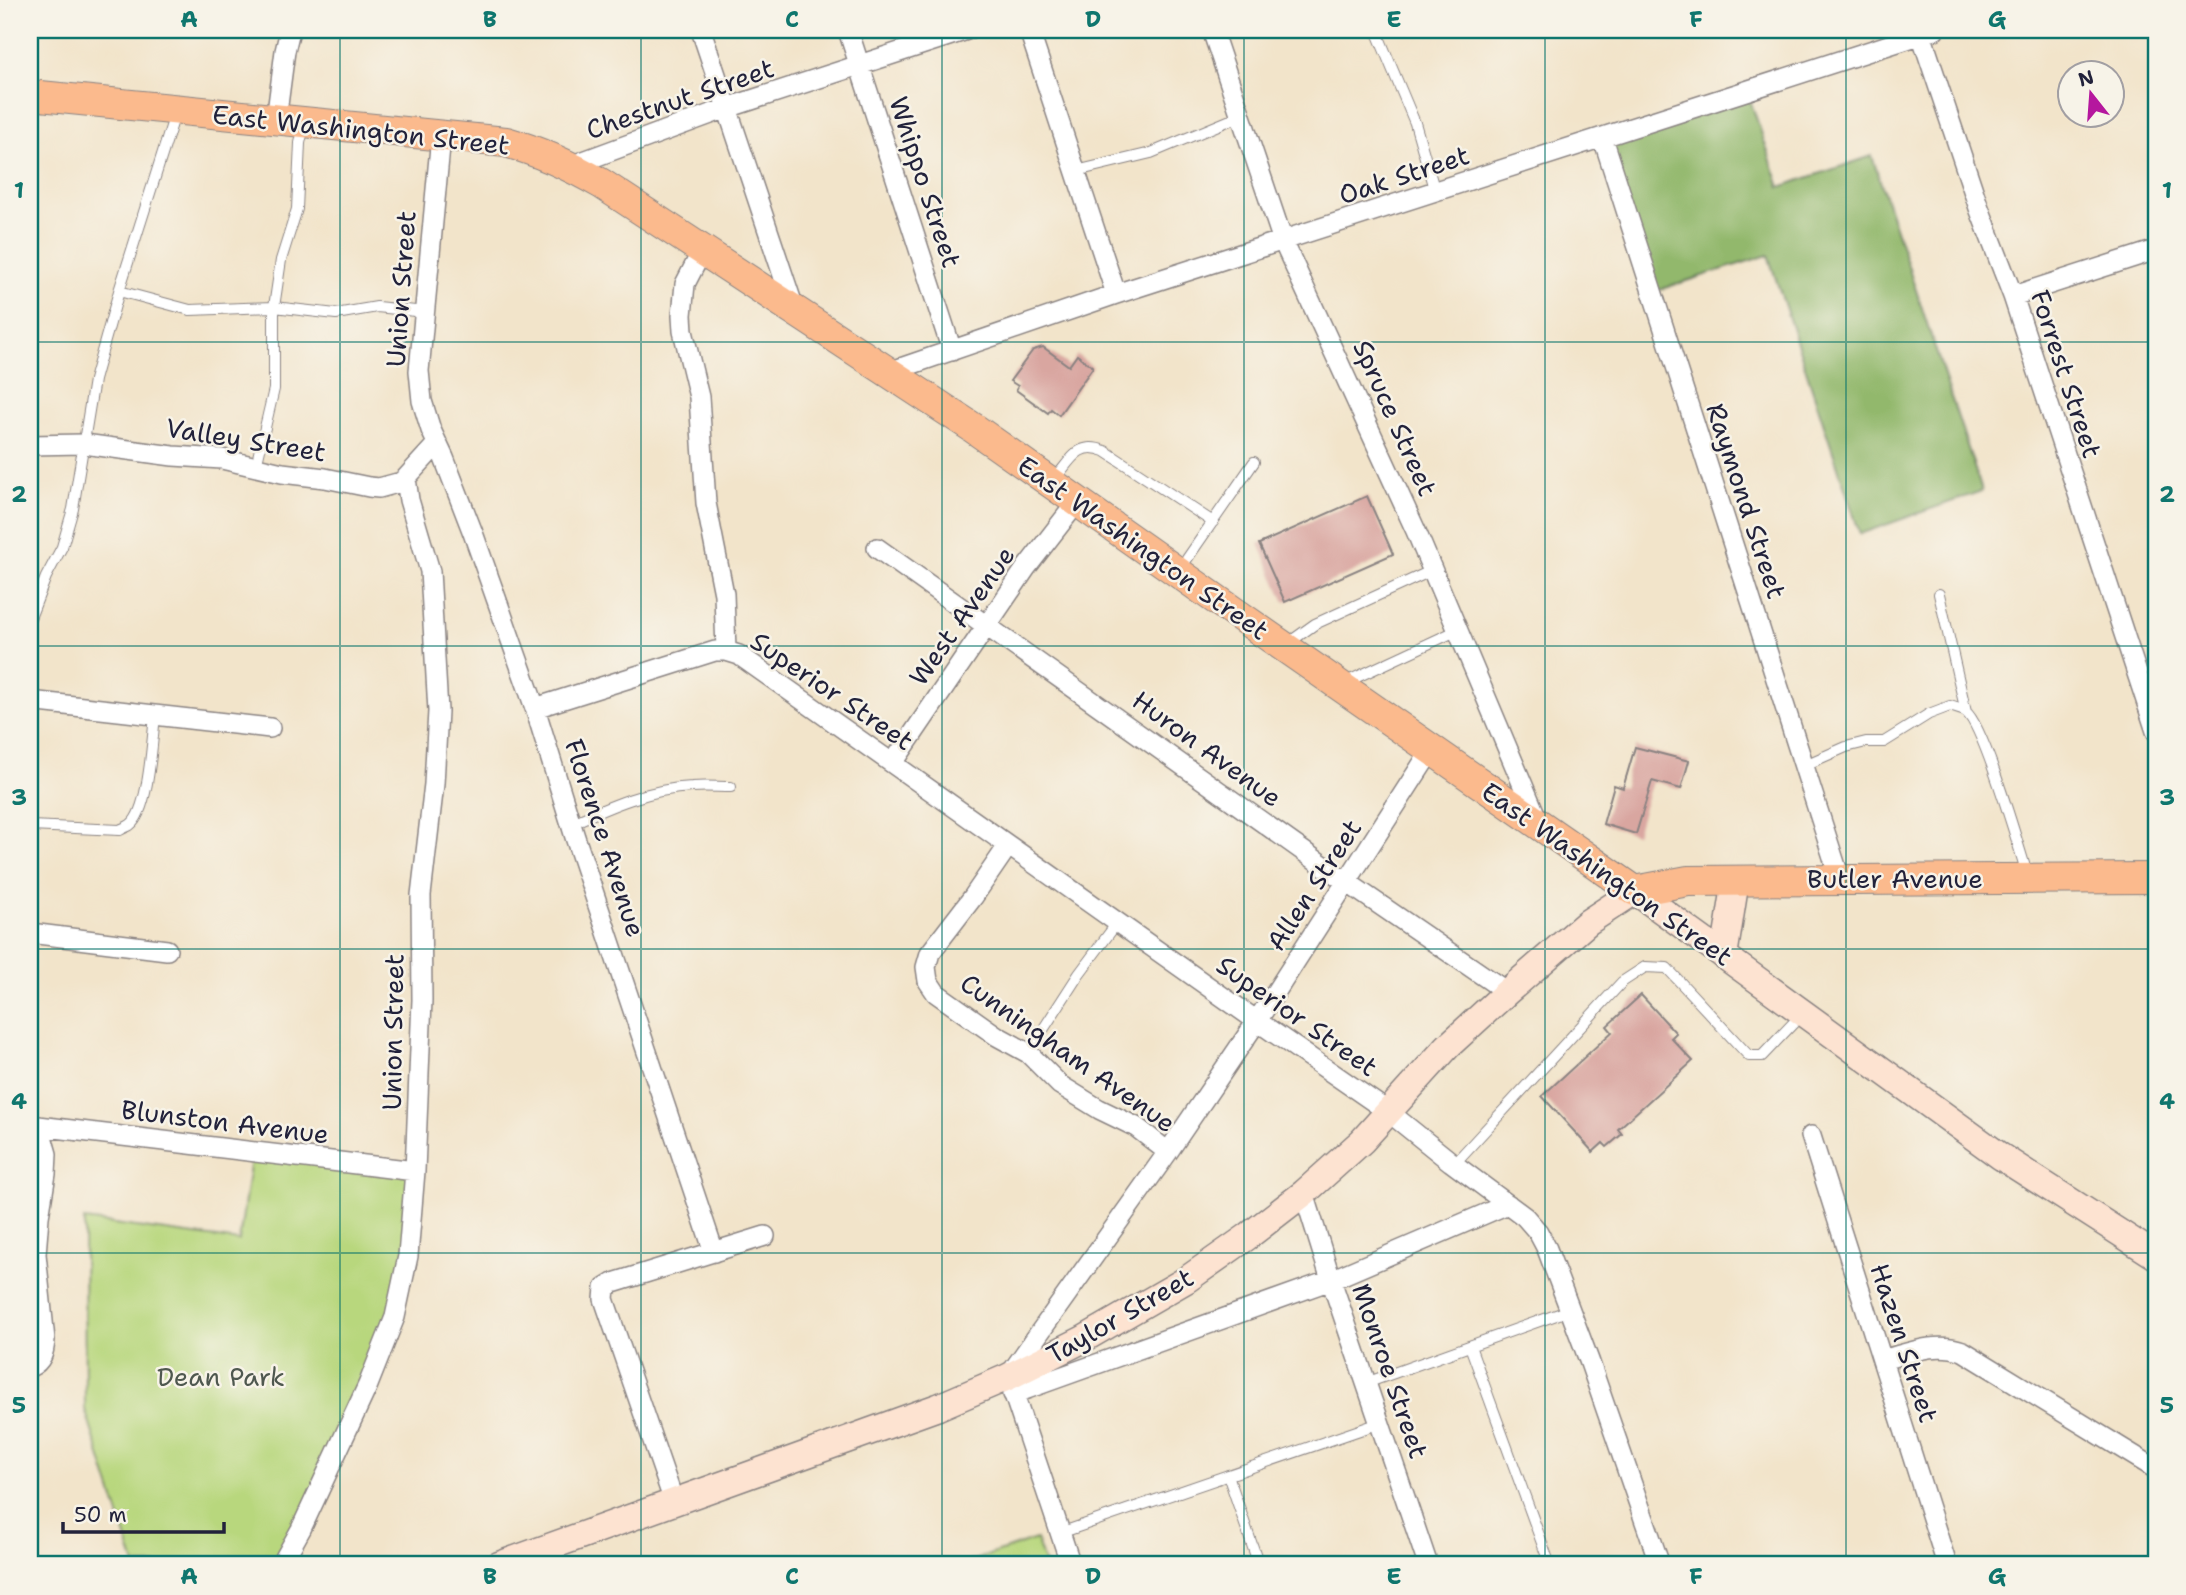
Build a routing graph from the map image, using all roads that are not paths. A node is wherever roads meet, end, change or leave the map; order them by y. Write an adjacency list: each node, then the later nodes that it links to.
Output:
1 (290, 30): 14 (street)
2 (701, 30): 11 (street)
3 (848, 30): 9 (street, Whippo Street)
4 (967, 30): 9 (street, Chestnut Street)
5 (1029, 30): 18 (street)
6 (1212, 30): 13 (street, Spruce Street)
7 (1376, 30): 19 (lane)
8 (1928, 32): 16 (street, Oak Street); 25 (street, Forrest Street)
9 (860, 65): 11 (street, Chestnut Street); 29 (street, Whippo Street)
10 (30, 96): 12 (main road, East Washington Street)
11 (727, 108): 17 (street, Chestnut Street); 27 (street)
12 (176, 110): 14 (main road, East Washington Street); 23 (lane)
13 (1240, 116): 18 (lane); 20 (street, Spruce Street)
14 (291, 121): 15 (main road, East Washington Street); 26 (lane)
15 (441, 136): 17 (main road, East Washington Street); 28 (street, Union Street)
16 (1603, 138): 19 (street, Oak Street); 58 (street, Raymond Street)
17 (570, 166): 22 (main road, East Washington Street)
18 (1076, 171): 24 (street)
19 (1435, 192): 20 (street, Oak Street)
20 (1283, 241): 24 (street, Oak Street); 41 (street, Spruce Street)
21 (2156, 250): 25 (street)
22 (702, 251): 27 (main road, East Washington Street); 48 (street, Superior Street)
23 (120, 291): 26 (lane); 31 (lane)
24 (1116, 294): 29 (street, Oak Street)
25 (2013, 296): 55 (street, Forrest Street)
26 (274, 307): 28 (lane); 35 (lane)
27 (795, 311): 30 (main road, East Washington Street)
28 (425, 312): 32 (street, Union Street)
29 (952, 351): 30 (street, Oak Street)
30 (889, 372): 37 (main road, East Washington Street)
31 (84, 444): 33 (street, Valley Street); 35 (street, Valley Street); 44 (lane)
32 (437, 444): 36 (street); 51 (street, Florence Avenue)
33 (30, 445)
34 (1254, 462): 39 (lane)
35 (256, 466): 36 (street, Valley Street)
36 (406, 478): 83 (street, Union Street)
37 (1052, 483): 38 (main road, East Washington Street); 39 (lane)
38 (1078, 501): 42 (main road, East Washington Street); 45 (street, West Avenue)
39 (1213, 522): 42 (lane)
40 (877, 548): 45 (street, Huron Avenue)
41 (1433, 570): 46 (street, Spruce Street); 47 (lane)
42 (1178, 572): 47 (main road, East Washington Street)
43 (1939, 594): 52 (lane)
44 (30, 618)
45 (986, 627): 57 (street, West Avenue); 68 (street, Huron Avenue)
46 (1458, 630): 49 (lane); 61 (street, Spruce Street)
47 (1284, 646): 49 (main road, East Washington Street)
48 (726, 651): 51 (street, Superior Street); 57 (street, Superior Street)
49 (1340, 685): 56 (main road, East Washington Street)
50 (30, 701): 53 (street)
51 (535, 708): 60 (street, Florence Avenue)
52 (1966, 712): 58 (lane); 64 (lane)
53 (155, 716): 54 (street); 62 (lane)
54 (271, 728)
55 (2156, 731)
56 (1432, 749): 61 (main road, East Washington Street); 68 (street, Allen Street)
57 (893, 763): 63 (street, Superior Street)
58 (1805, 765): 66 (street, Raymond Street)
59 (731, 787): 60 (lane)
60 (571, 824): 87 (street, Florence Avenue)
61 (1539, 825): 69 (main road, East Washington Street)
62 (30, 826)
63 (1008, 846): 70 (street, Superior Street); 77 (street, Cunningham Avenue)
64 (2029, 878): 65 (main road, Butler Avenue); 66 (main road, Butler Avenue)
65 (2156, 878)
66 (1840, 879): 67 (main road, Butler Avenue)
67 (1736, 880): 69 (main road, Butler Avenue); 73 (main road)
68 (1348, 883): 74 (street, Huron Avenue); 76 (street, Allen Street)
69 (1635, 891): 73 (main road, East Washington Street); 74 (main road, Taylor Street)
70 (1117, 923): 76 (street, Superior Street); 77 (lane)
71 (30, 933): 72 (street)
72 (167, 950)
73 (1724, 956): 75 (main road, East Washington Street)
74 (1507, 992): 78 (main road, Taylor Street)
75 (1802, 1014): 82 (lane); 88 (main road, East Washington Street)
76 (1257, 1021): 78 (street, Superior Street); 81 (street, Allen Street)
77 (1028, 1053): 81 (street, Cunningham Avenue)
78 (1390, 1113): 82 (street, Superior Street); 84 (main road, Taylor Street)
79 (34, 1126): 83 (street, Blunston Avenue); 93 (street)
80 (1811, 1136): 92 (street, Hazen Street)
81 (1168, 1153): 95 (street, Cunningham Avenue)
82 (1454, 1164): 85 (street, Superior Street)
83 (415, 1171): 104 (street, Union Street)
84 (1304, 1193): 89 (street, Monroe Street); 95 (main road, Taylor Street)
85 (1508, 1204): 89 (street, Taylor Street); 90 (street, Superior Street)
86 (765, 1236): 87 (street)
87 (714, 1252): 99 (street)
88 (2156, 1256)
89 (1331, 1280): 94 (street, Monroe Street); 95 (street, Taylor Street)
90 (1570, 1310): 91 (lane); 109 (street, Superior Street)
91 (1470, 1346): 94 (lane); 108 (lane)
92 (1882, 1360): 97 (street); 110 (street, Hazen Street)
93 (30, 1367)
94 (1366, 1383): 96 (street, Monroe Street)
95 (1011, 1386): 99 (main road, Taylor Street); 100 (street)
96 (1380, 1423): 98 (lane); 107 (street, Monroe Street)
97 (2156, 1469)
98 (1228, 1475): 100 (lane); 106 (lane)
99 (674, 1502): 102 (main road, Taylor Street)
100 (1060, 1533): 105 (street)
101 (30, 1556): 103 (lane)
102 (504, 1564)
103 (46, 1565)
104 (281, 1565)
105 (1071, 1565)
106 (1259, 1565)
107 (1428, 1565)
108 (1550, 1565)
109 (1660, 1565)
110 (1947, 1565)

